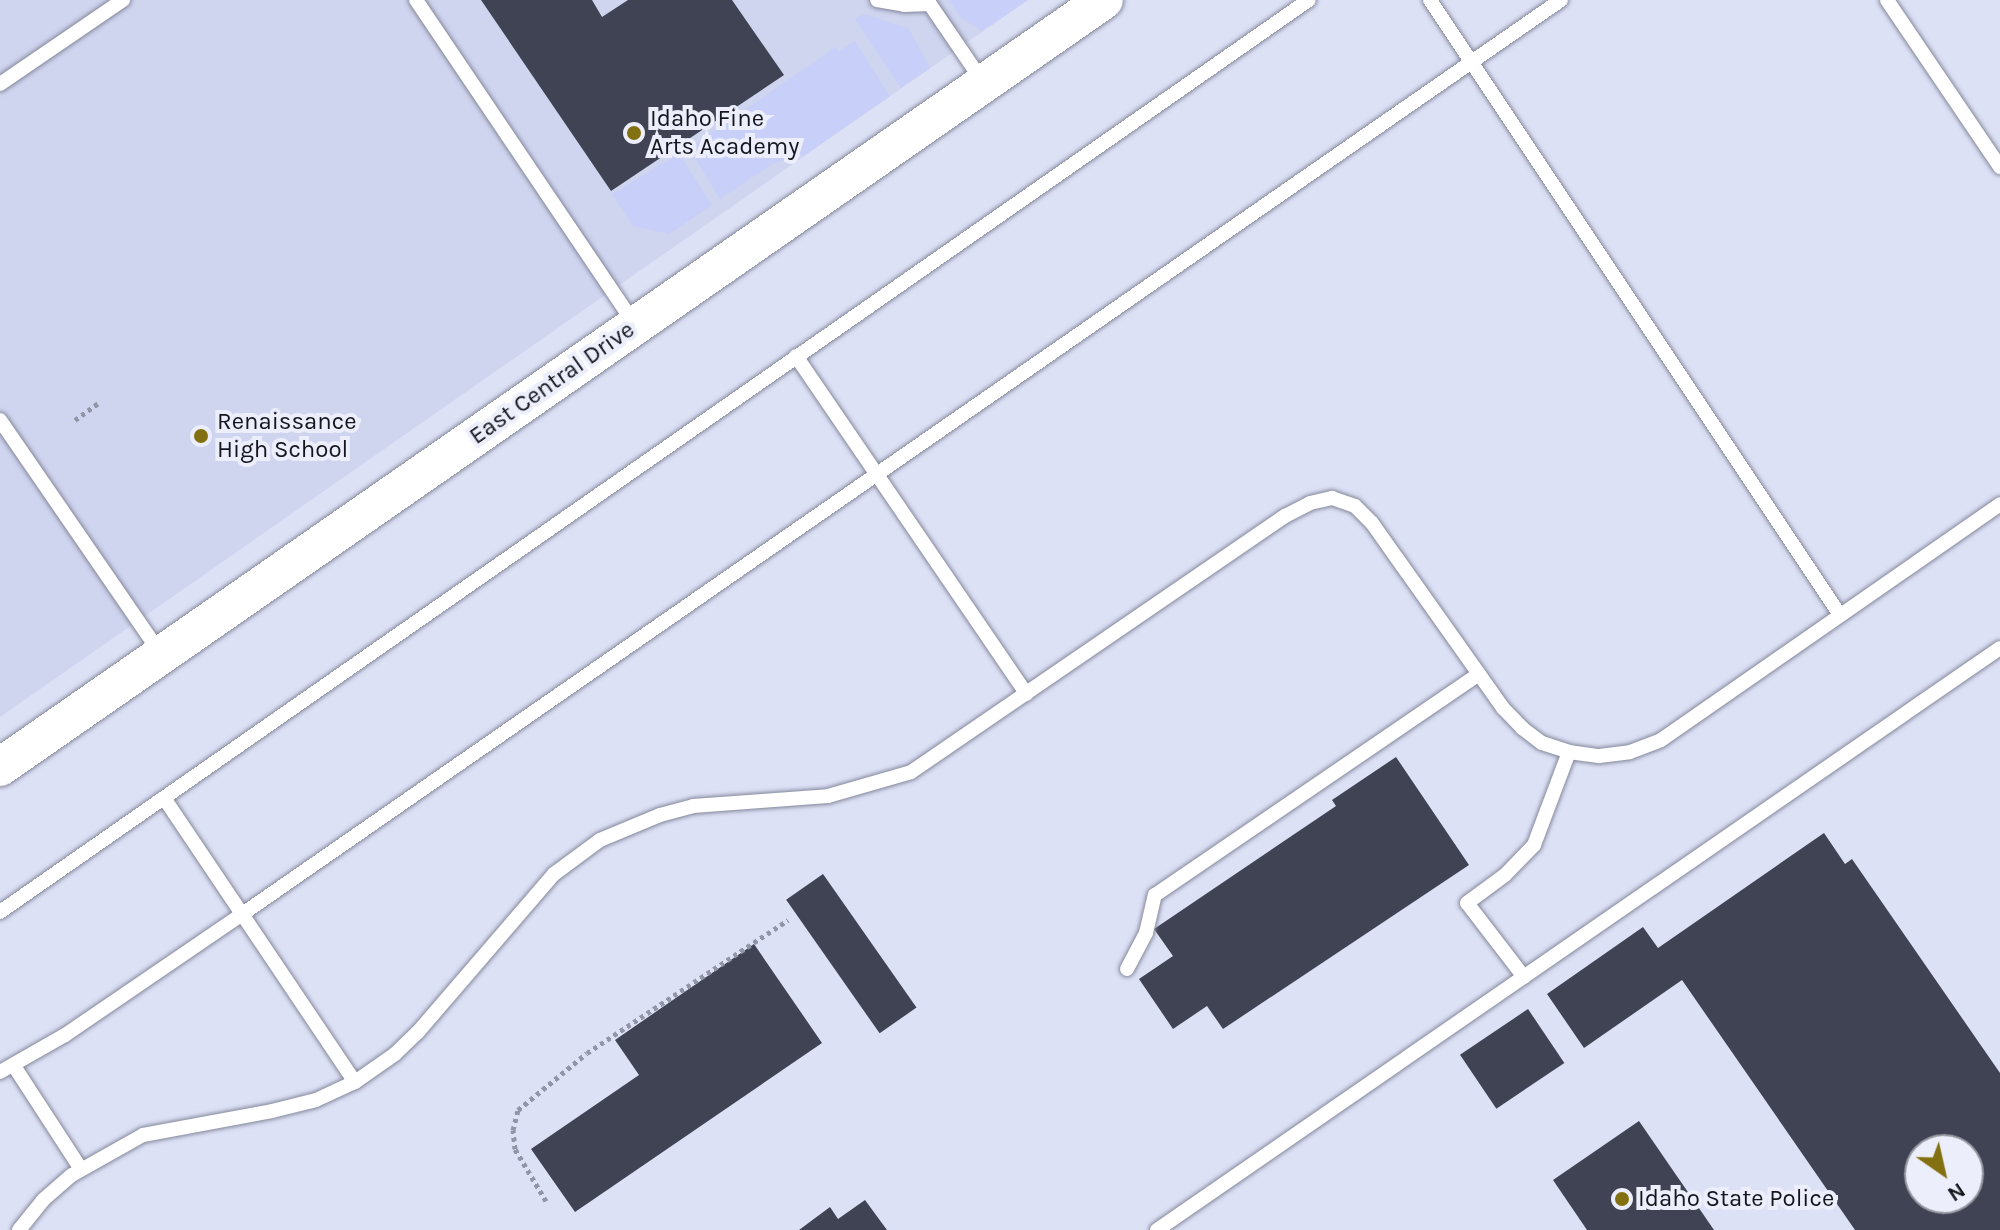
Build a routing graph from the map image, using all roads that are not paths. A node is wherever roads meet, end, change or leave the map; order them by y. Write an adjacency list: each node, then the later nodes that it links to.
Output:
1 (123, 0): 11 (lane)
2 (416, 0): 14 (lane)
3 (877, 0): 9 (lane)
4 (1104, 0): 12 (street, East Central Drive)
5 (1309, 0): 15 (lane)
6 (1430, 0): 10 (lane)
7 (1561, 0): 10 (lane)
8 (1887, 0): 13 (lane)
9 (928, 2): 12 (lane)
10 (1469, 62): 17 (lane); 19 (lane)
11 (0, 84)
12 (984, 84): 14 (street, East Central Drive)
13 (2000, 167)
14 (635, 325): 21 (street, East Central Drive)
15 (796, 356): 17 (lane); 26 (lane)
16 (0, 420): 21 (lane)
17 (876, 476): 23 (lane); 28 (lane)
18 (2000, 504): 19 (lane)
19 (1840, 615): 24 (lane)
20 (2000, 648): 30 (lane)
21 (161, 655): 25 (street, East Central Drive)
22 (1479, 674): 23 (lane); 24 (lane); 29 (lane)
23 (1027, 694): 32 (lane)
24 (1569, 752): 30 (lane)
25 (0, 767)
26 (164, 798): 27 (lane); 28 (lane)
27 (0, 912)
28 (241, 915): 31 (lane); 32 (lane)
29 (1127, 969)
30 (1524, 977): 35 (lane)
31 (7, 1069): 33 (lane)
32 (355, 1082): 33 (lane)
33 (81, 1169): 34 (lane)
34 (19, 1230)
35 (1157, 1230)

